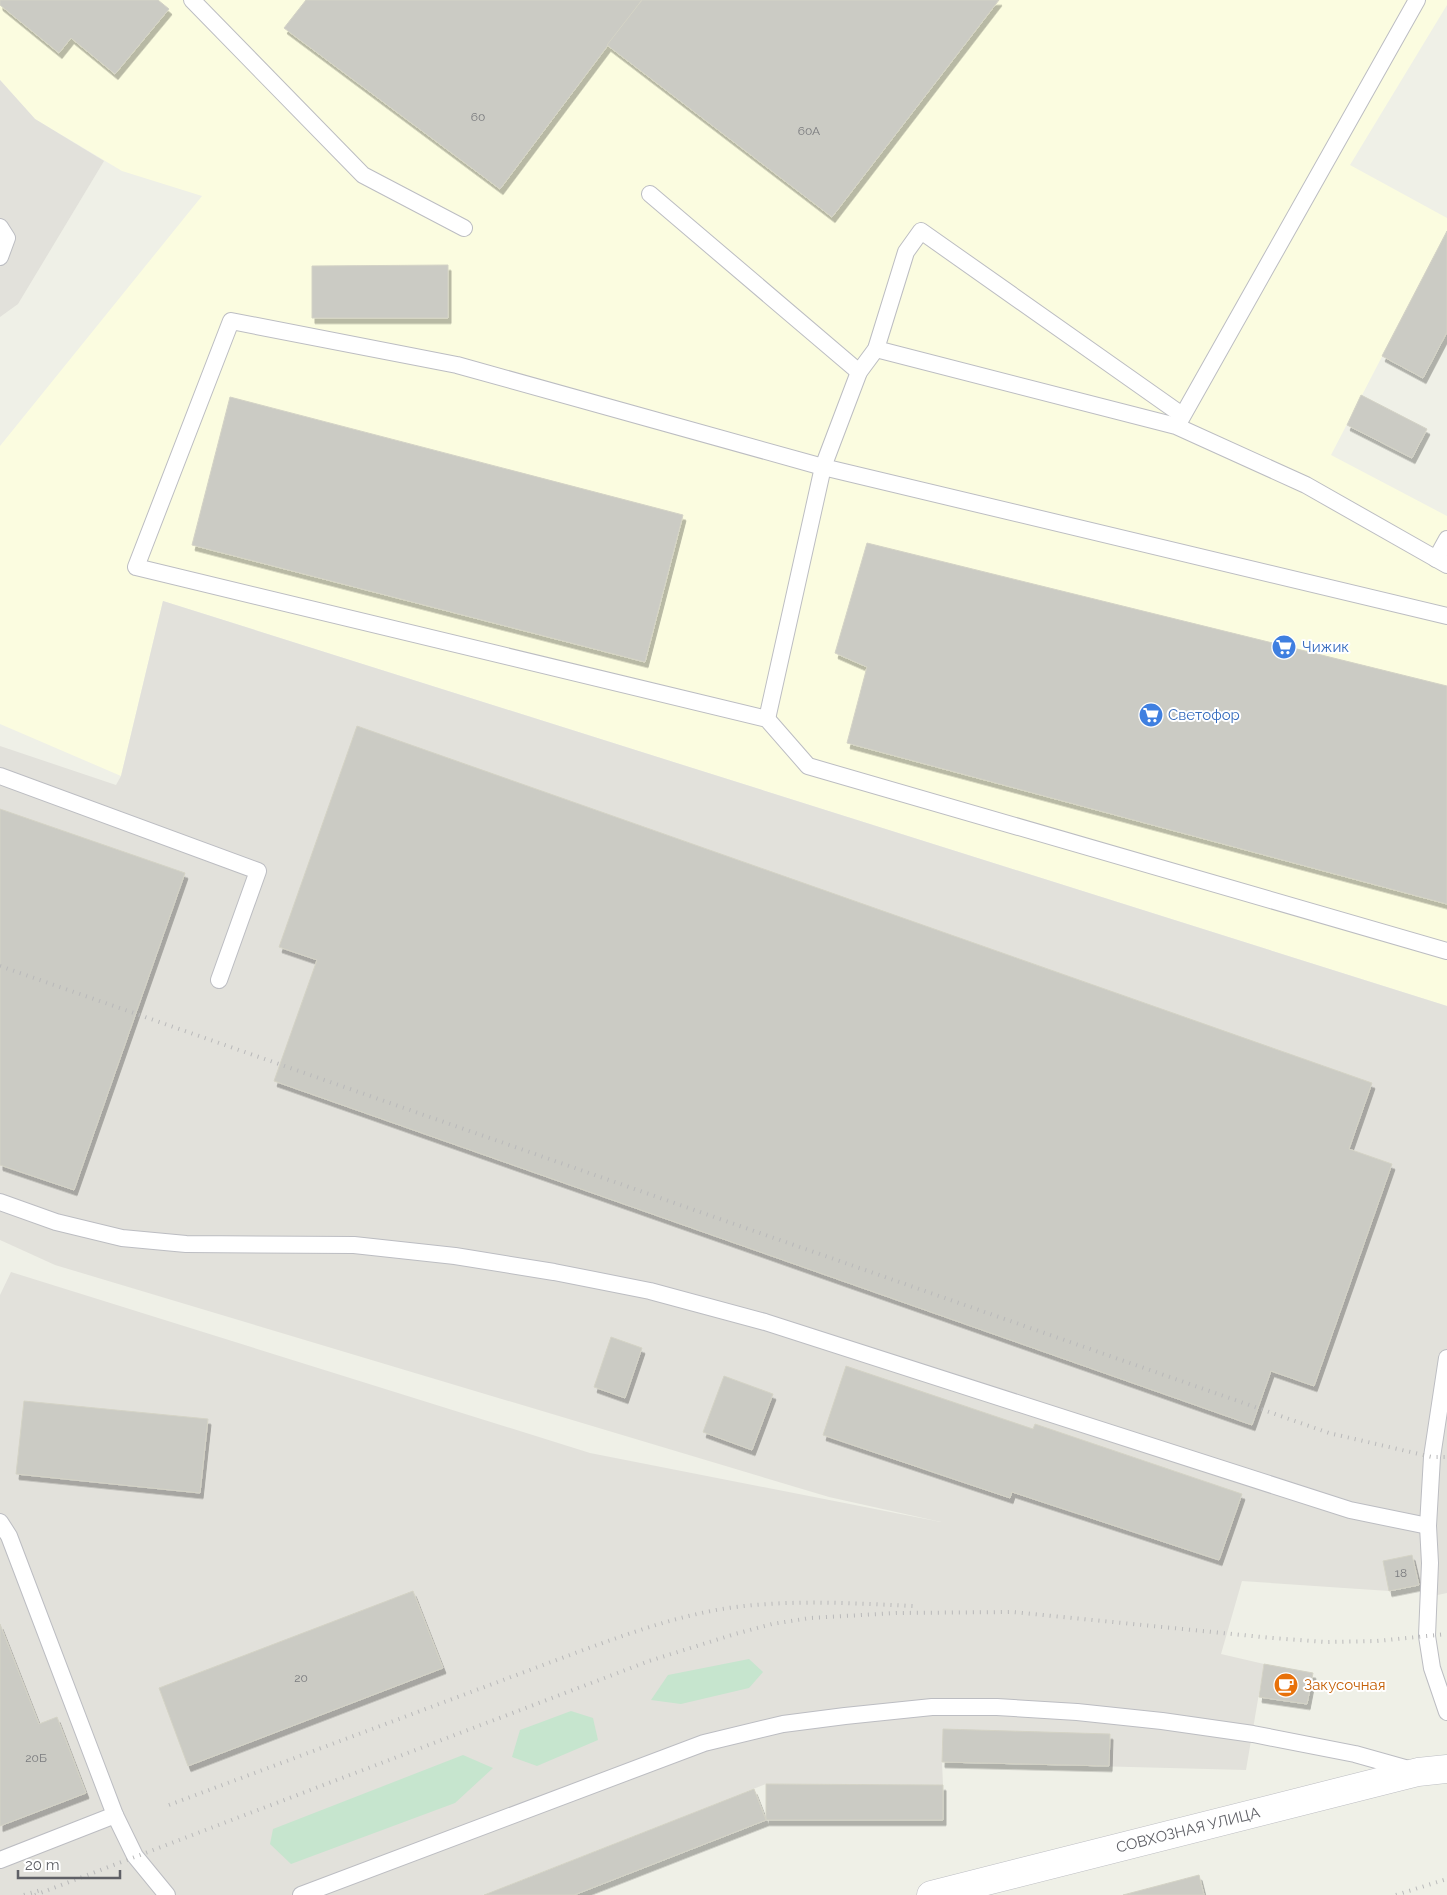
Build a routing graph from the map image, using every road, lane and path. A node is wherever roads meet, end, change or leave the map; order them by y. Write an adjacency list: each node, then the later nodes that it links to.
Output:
1 (192, 0): 5 (lane)
2 (1417, 0): 9 (lane)
3 (650, 194): 8 (lane)
4 (0, 227): 6 (lane)
5 (464, 228)
6 (0, 257)
7 (876, 348): 8 (lane); 9 (lane); 9 (lane)
8 (859, 372): 10 (lane)
9 (1179, 420): 12 (lane)
10 (823, 467): 13 (lane); 14 (lane); 14 (lane)
11 (1447, 539): 12 (lane)
12 (1441, 562)
13 (1447, 616)
14 (768, 718): 16 (lane)
15 (0, 776): 17 (lane)
16 (1447, 951)
17 (219, 980)
18 (0, 1202): 21 (lane)
19 (1447, 1358): 21 (lane)
20 (0, 1522): 25 (lane)
21 (1428, 1526): 22 (lane)
22 (1447, 1712)
23 (1447, 1769): 24 (street, СОВХОЗНАЯ УЛИЦА)
24 (1418, 1772): 28 (lane); 29 (street, СОВХОЗНАЯ УЛИЦА)
25 (115, 1815): 26 (lane); 27 (lane)
26 (0, 1860)
27 (167, 1895)
28 (301, 1895)
29 (931, 1895)

